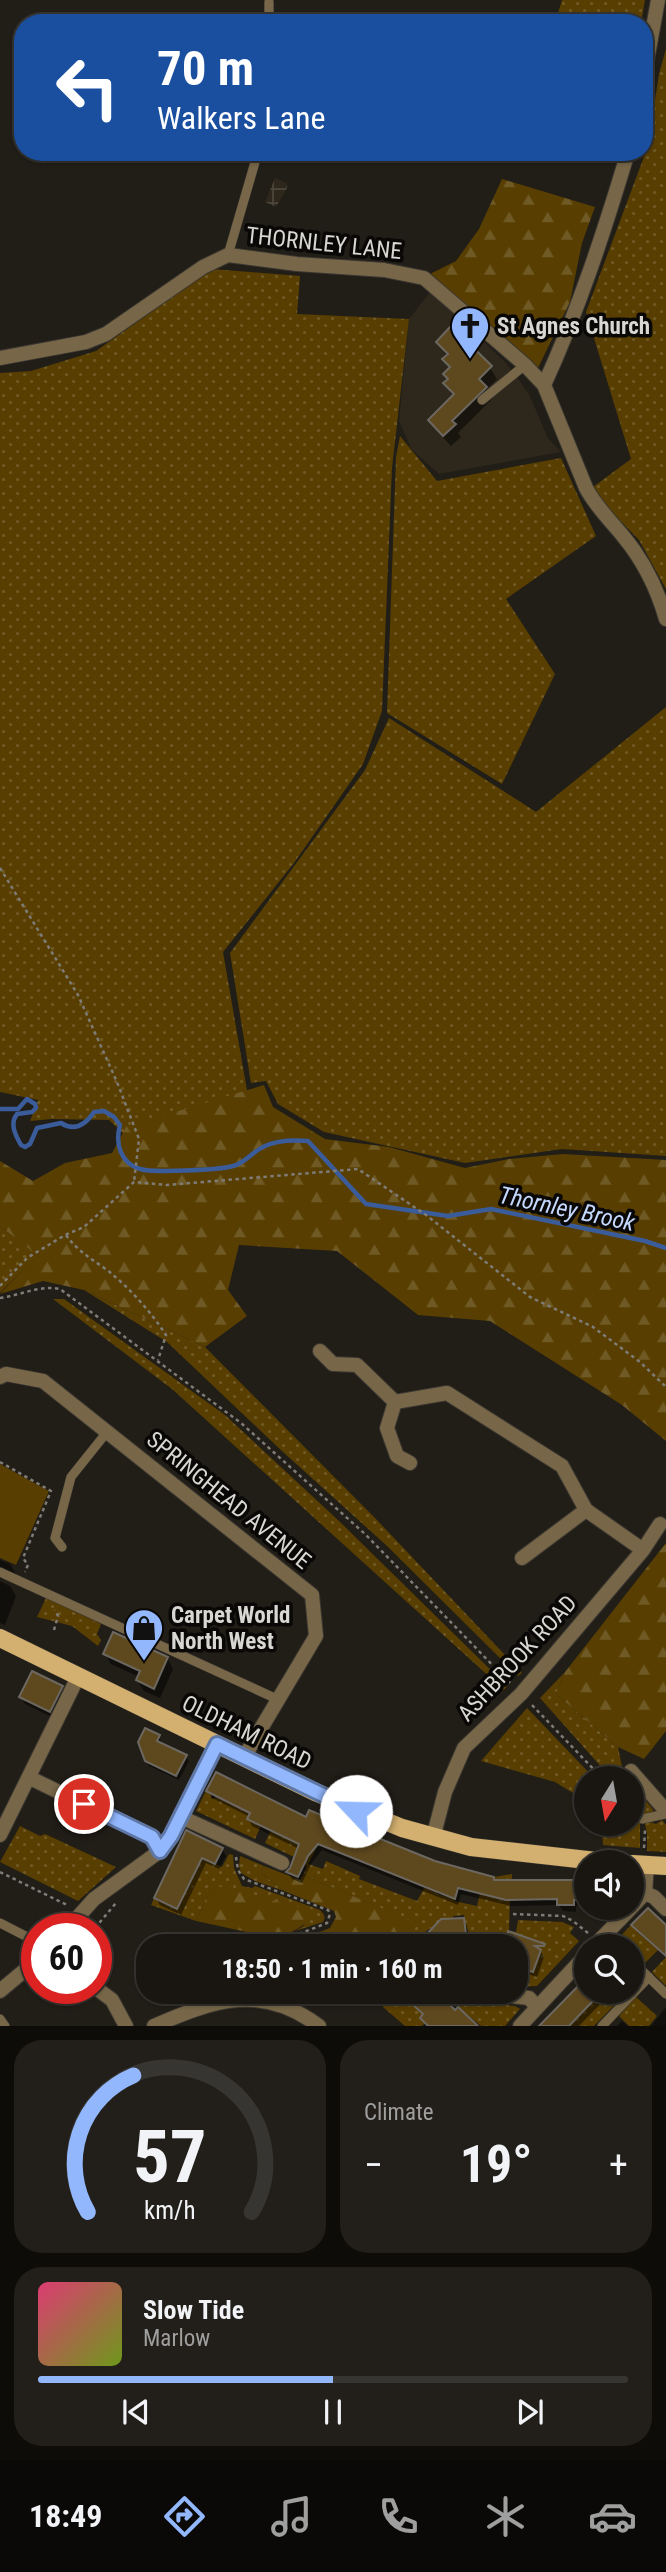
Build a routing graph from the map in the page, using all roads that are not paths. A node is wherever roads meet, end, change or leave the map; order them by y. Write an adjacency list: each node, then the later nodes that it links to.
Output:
1 (658, 0): 2 (street)
2 (653, 28)
3 (255, 161): 5 (lane)
4 (625, 161): 8 (street)
5 (228, 255): 6 (street, THORNLEY LANE); 7 (street, THORNLEY LANE)
6 (0, 358)
7 (525, 365): 8 (street, THORNLEY LANE); 9 (lane)
8 (544, 385): 10 (street)
9 (482, 400)
10 (666, 619)
11 (320, 1351): 13 (street)
12 (0, 1377): 14 (street, SPRINGHEAD AVENUE)
13 (395, 1402): 15 (street); 16 (street)
14 (107, 1432): 18 (lane); 24 (street, SPRINGHEAD AVENUE)
15 (410, 1463)
16 (586, 1510): 19 (street); 20 (street)
17 (660, 1524): 19 (street, ASHBROOK ROAD)
18 (62, 1546)
19 (643, 1550): 33 (street, ASHBROOK ROAD)
20 (522, 1558)
21 (0, 1572): 24 (lane)
22 (0, 1638): 23 (main road, OLDHAM ROAD)
23 (78, 1678): 25 (main road, OLDHAM ROAD); 27 (street)
24 (277, 1699): 26 (street, SPRINGHEAD AVENUE)
25 (217, 1744): 26 (main road, OLDHAM ROAD); 30 (street)
26 (244, 1757): 33 (main road, OLDHAM ROAD)
27 (30, 1778): 32 (street); 34 (street)
28 (644, 1786): 29 (street)
29 (666, 1812): 31 (lane)
30 (181, 1817): 34 (street); 36 (street)
31 (644, 1818)
32 (0, 1835)
33 (433, 1838): 35 (main road, OLDHAM ROAD)
34 (160, 1851): 42 (street)
35 (574, 1859)
36 (282, 1863)
37 (644, 1865): 38 (main road)
38 (666, 1866)
39 (644, 1888): 40 (street)
40 (645, 1893): 41 (street)
41 (666, 1909)
42 (81, 1913)
43 (617, 1920): 46 (street)
44 (0, 1923): 45 (lane)
45 (21, 1934)
46 (602, 1934)
47 (574, 1968): 55 (street)
48 (21, 1971): 51 (street)
49 (644, 1972): 50 (lane)
50 (649, 1977): 52 (lane); 62 (lane)
51 (2, 1985)
52 (666, 1994)
53 (528, 1998): 55 (street)
54 (112, 2000): 58 (street)
55 (537, 2007): 61 (street)
56 (0, 2019): 57 (lane)
57 (5, 2026)
58 (126, 2026)
59 (154, 2026): 60 (street)
60 (319, 2026)
61 (520, 2026)
62 (602, 2026)

